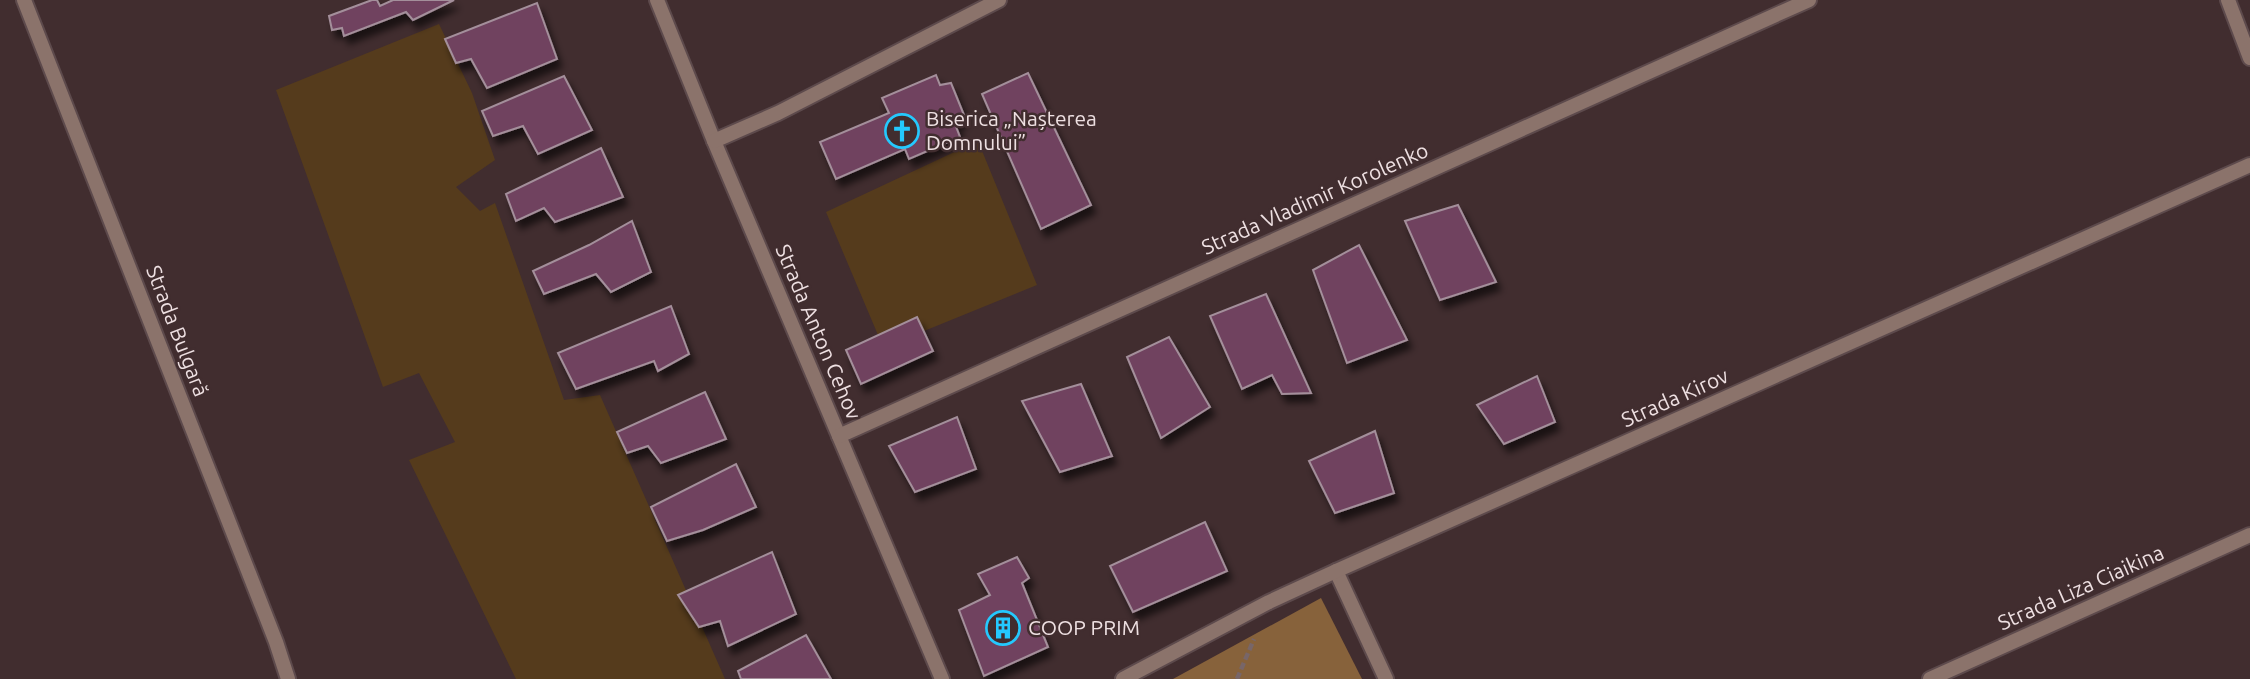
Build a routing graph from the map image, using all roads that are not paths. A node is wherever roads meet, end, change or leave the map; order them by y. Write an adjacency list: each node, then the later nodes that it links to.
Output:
1 (24, 0): 12 (street, Strada Bulgară)
2 (657, 0): 7 (street, Strada Anton Cehov)
3 (999, 0): 7 (street)
4 (1809, 0): 9 (street, Strada Vladimir Korolenko)
5 (2228, 0): 6 (street)
6 (2250, 58)
7 (714, 141): 9 (street, Strada Anton Cehov)
8 (2250, 165): 11 (street, Strada Kirov)
9 (839, 436): 13 (street, Strada Anton Cehov)
10 (2250, 535): 16 (street, Strada Liza Ciaikina)
11 (1336, 571): 14 (street, Strada Kirov); 15 (street)
12 (288, 679)
13 (942, 679)
14 (1122, 679)
15 (1386, 679)
16 (1930, 679)

